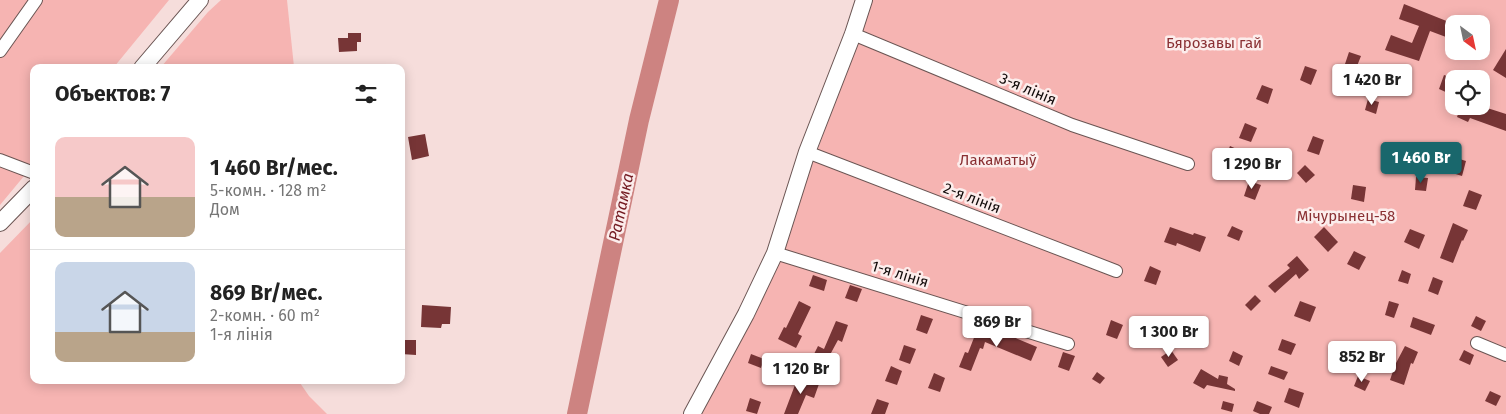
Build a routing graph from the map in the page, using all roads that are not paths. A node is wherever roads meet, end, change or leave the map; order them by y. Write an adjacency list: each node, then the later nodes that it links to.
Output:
1 (36, 0): 5 (street)
2 (200, 0): 6 (street)
3 (864, 0): 4 (street)
4 (855, 35): 7 (street); 9 (street, 3-я лінія)
5 (0, 51)
6 (145, 64)
7 (811, 154): 13 (street); 14 (street, 2-я лінія)
8 (0, 160): 10 (street)
9 (1188, 164)
10 (30, 171)
11 (30, 192): 12 (street)
12 (0, 223)
13 (777, 253): 16 (street, 1-я лінія); 18 (street)
14 (1116, 271)
15 (1477, 343): 17 (street)
16 (1068, 344)
17 (1506, 355)
18 (692, 414)

